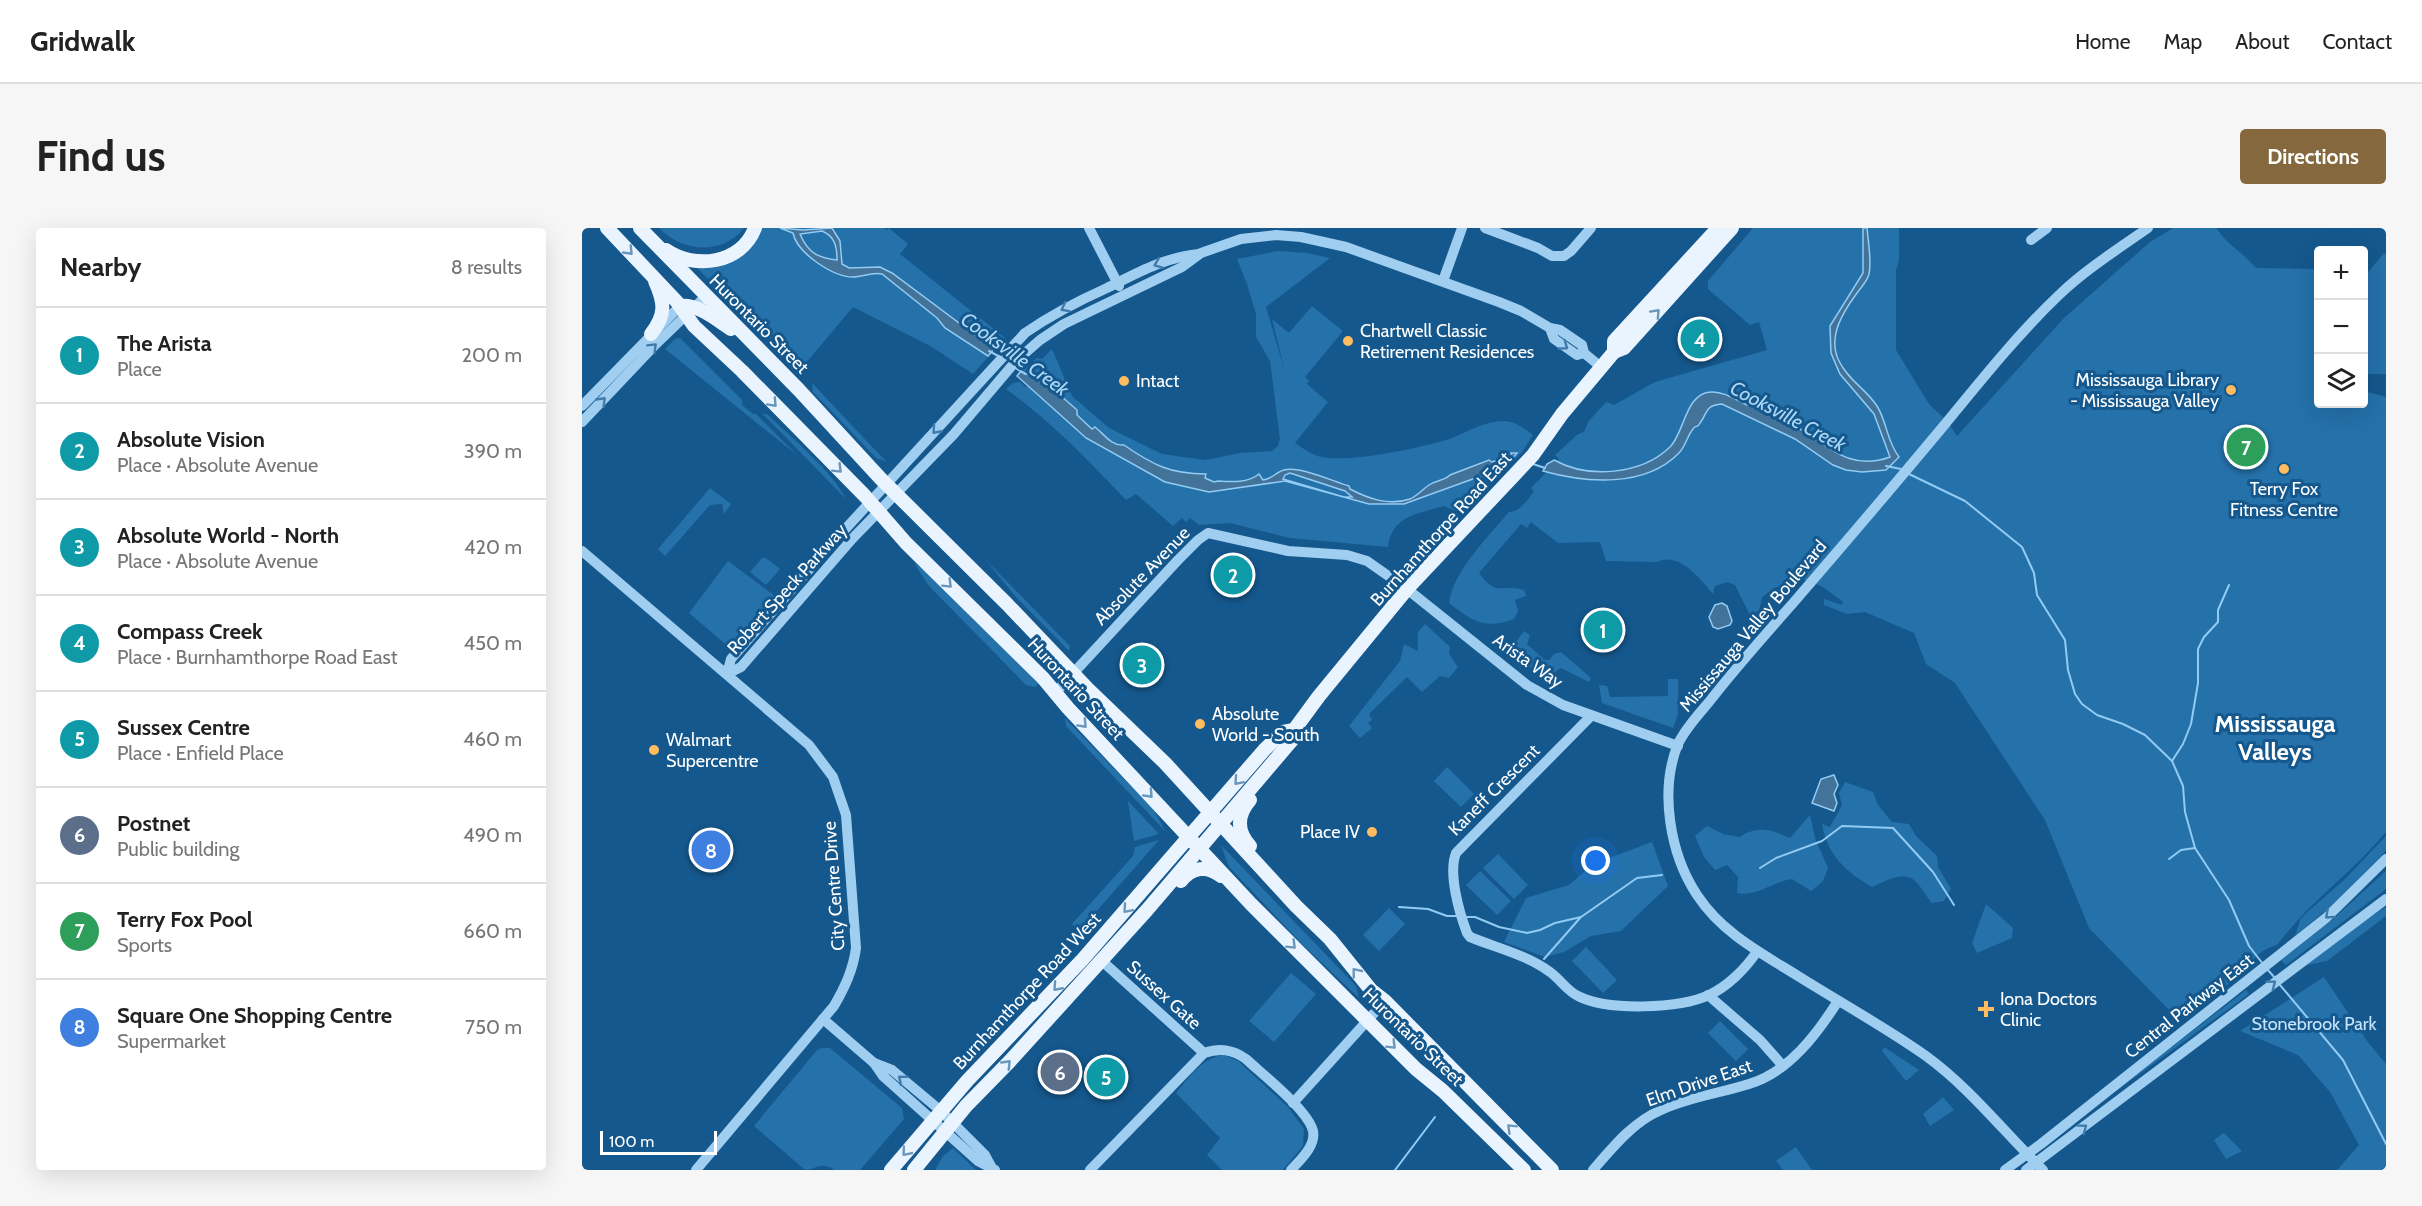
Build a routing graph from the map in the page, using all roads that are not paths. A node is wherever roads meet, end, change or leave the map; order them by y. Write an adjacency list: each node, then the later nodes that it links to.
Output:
1 (607, 228): 14 (main road, Hurontario Street, one-way to 14)
2 (755, 228): 11 (main road)
3 (1089, 228): 16 (street)
4 (1462, 228): 15 (street)
5 (1485, 228): 6 (street)
6 (1591, 228)
7 (1718, 228): 21 (main road, Burnhamthorpe Road East)
8 (1732, 228): 21 (main road, Burnhamthorpe Road East, one-way to 8)
9 (2047, 228): 12 (street)
10 (2148, 228): 35 (street, Mississauga Valley Boulevard)
11 (642, 230): 18 (main road, Hurontario Street)
12 (2031, 240)
13 (1201, 253): 15 (street, Robert Speck Parkway); 16 (street, Robert Speck Parkway, one-way to 16); 17 (street, Robert Speck Parkway)
14 (652, 274): 19 (main road, Hurontario Street); 20 (main road)
15 (1443, 281): 22 (street, Robert Speck Parkway)
16 (1117, 283): 17 (street); 26 (street, Robert Speck Parkway, one-way to 26)
17 (1124, 295): 26 (street, Robert Speck Parkway)
18 (706, 296): 19 (street); 23 (main road, Hurontario Street)
19 (686, 310): 20 (street); 23 (main road); 25 (street, one-way to 19); 27 (main road, Hurontario Street, one-way to 27)
20 (651, 334): 24 (street)
21 (1614, 352): 22 (main road, Burnhamthorpe Road East)
22 (1601, 368): 29 (main road, Burnhamthorpe Road East)
23 (795, 386): 26 (main road, Hurontario Street)
24 (582, 406)
25 (582, 422)
26 (892, 490): 27 (street, Robert Speck Parkway); 30 (main road, Hurontario Street)
27 (875, 508): 31 (street, Robert Speck Parkway); 32 (main road, Hurontario Street, one-way to 32)
28 (582, 551): 31 (street, City Centre Drive)
29 (1407, 589): 30 (street, Absolute Avenue); 33 (street, Arista Way); 34 (main road, Burnhamthorpe Road East)
30 (1074, 673): 32 (street, Absolute Avenue); 37 (main road, Hurontario Street)
31 (727, 674): 53 (street, City Centre Drive)
32 (1056, 693): 39 (main road, Hurontario Street, one-way to 39)
33 (1591, 716): 35 (street, Arista Way); 50 (street, Kaneff Crescent)
34 (1294, 730): 36 (main road, Burnhamthorpe Road East); 37 (main road, Burnhamthorpe Road East, one-way to 37)
35 (1678, 746): 48 (street, Mississauga Valley Boulevard)
36 (1273, 762): 38 (main road, Burnhamthorpe Road East); 47 (main road)
37 (1211, 812): 38 (main road, Hurontario Street); 39 (main road, Burnhamthorpe Road West)
38 (1221, 824): 40 (main road, Burnhamthorpe Road East); 47 (main road, Hurontario Street)
39 (1189, 837): 40 (main road, Hurontario Street); 58 (main road, Burnhamthorpe Road West, one-way to 58)
40 (1200, 848): 45 (main road, Burnhamthorpe Road West); 46 (main road, Hurontario Street)
41 (2386, 859): 43 (street, Central Parkway East)
42 (2386, 866): 43 (street)
43 (2355, 891): 60 (street, Central Parkway East, one-way to 60)
44 (2385, 900): 61 (street, Central Parkway East, one-way to 44)
45 (1153, 904): 46 (main road); 49 (main road, Burnhamthorpe Road West)
46 (1251, 904): 54 (main road, Hurontario Street, one-way to 54)
47 (1296, 906): 52 (main road, Hurontario Street, one-way to 47)
48 (1756, 953): 50 (street, Kaneff Crescent); 51 (street, Mississauga Valley Boulevard)
49 (1102, 961): 55 (street, Sussex Gate); 59 (main road, Burnhamthorpe Road West, one-way to 49)
50 (1708, 995): 56 (street)
51 (1838, 1000): 56 (street, Elm Drive East); 60 (street, Mississauga Valley Boulevard)
52 (1385, 1001): 54 (street); 69 (main road, Hurontario Street, one-way to 52)
53 (823, 1019): 58 (street); 63 (street, City Centre Drive)
54 (1367, 1019): 57 (street); 68 (main road, Hurontario Street, one-way to 68)
55 (1204, 1053): 57 (street); 66 (street)
56 (1783, 1066): 70 (street, Elm Drive East)
57 (1293, 1103): 67 (street)
58 (937, 1115): 59 (street); 64 (main road, Burnhamthorpe Road West, one-way to 64)
59 (949, 1127): 62 (street); 65 (main road, Burnhamthorpe Road West)
60 (2027, 1154): 61 (street, Mississauga Valley Boulevard); 71 (street, Central Parkway East)
61 (2040, 1166): 72 (street, Central Parkway East)
62 (994, 1169)
63 (696, 1170)
64 (891, 1170)
65 (914, 1170)
66 (1090, 1170)
67 (1291, 1170)
68 (1524, 1170)
69 (1552, 1170)
70 (1593, 1170)
71 (2005, 1170)
72 (2026, 1170)

